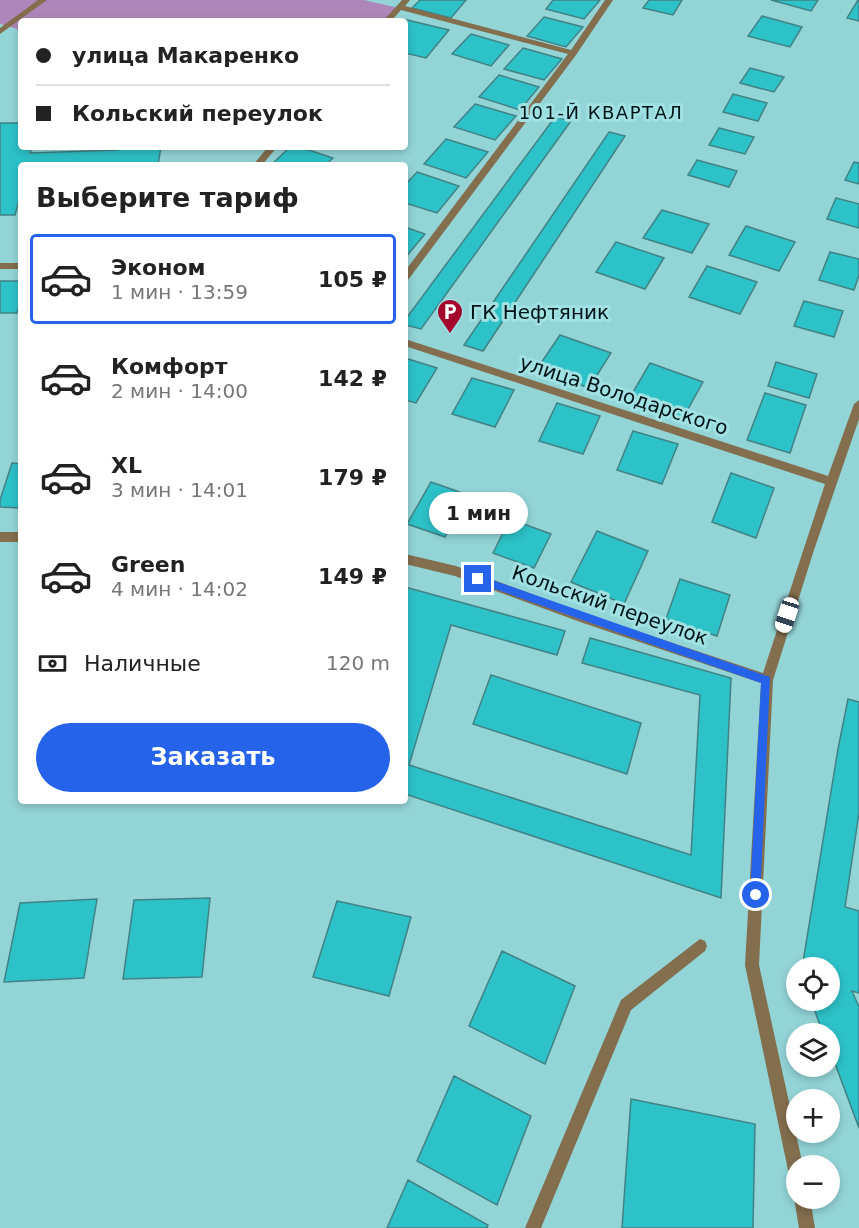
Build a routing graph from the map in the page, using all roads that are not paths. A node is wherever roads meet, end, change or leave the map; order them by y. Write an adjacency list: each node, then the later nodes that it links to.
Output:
1 (43, 0): 5 (street)
2 (406, 0): 4 (street)
3 (609, 0): 9 (street)
4 (400, 7): 6 (street); 9 (street)
5 (19, 18)
6 (390, 18)
7 (18, 19): 8 (street)
8 (0, 32)
9 (573, 53): 14 (street)
10 (270, 150): 11 (street)
11 (260, 162)
12 (0, 266): 13 (street)
13 (18, 266)
14 (408, 274)
15 (408, 343): 17 (street, улица Володарского)
16 (859, 404): 17 (street)
17 (832, 482): 21 (street)
18 (0, 537): 19 (street)
19 (18, 537)
20 (408, 560): 21 (street, Кольский переулок)
21 (767, 680): 23 (street)
22 (700, 946): 25 (street)
23 (793, 1155)
24 (804, 1209): 26 (street)
25 (533, 1228)
26 (807, 1228)

